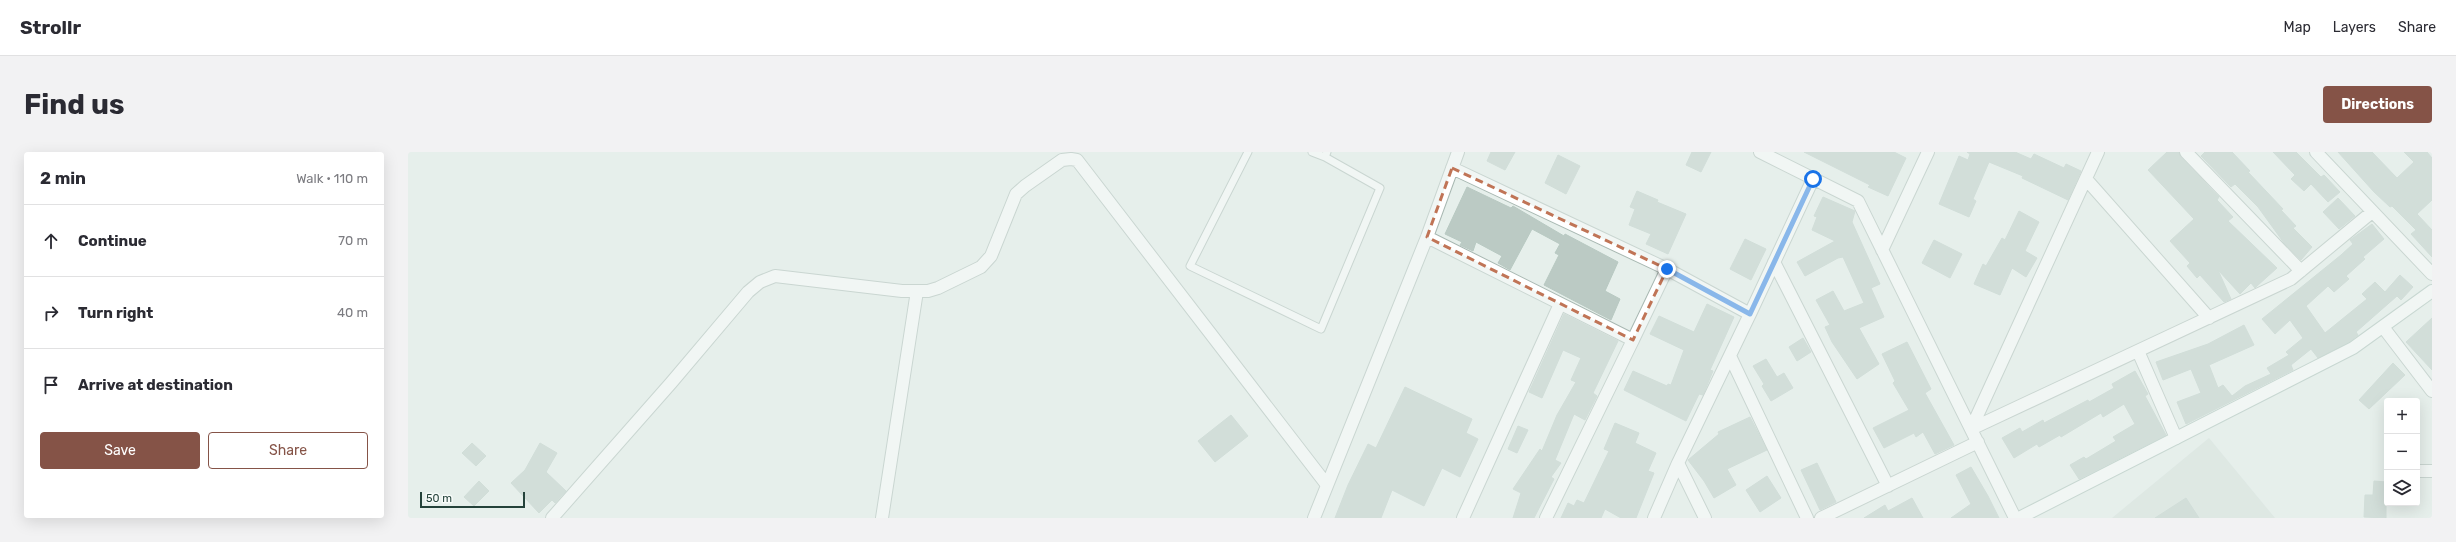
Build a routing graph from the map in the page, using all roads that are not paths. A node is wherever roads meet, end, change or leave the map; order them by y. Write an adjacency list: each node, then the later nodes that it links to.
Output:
1 (1248, 152): 10 (lane)
2 (1312, 152): 10 (lane)
3 (1458, 152): 11 (street)
4 (1760, 152): 12 (street)
5 (1928, 152): 16 (street)
6 (2098, 152): 13 (street)
7 (2186, 152): 19 (street)
8 (2316, 152): 14 (street)
9 (1071, 155): 21 (street); 37 (street)
10 (1326, 155)
11 (1452, 168): 15 (street); 18 (street)
12 (1813, 179): 16 (street); 17 (street)
13 (2086, 179): 25 (street); 31 (street)
14 (2372, 212): 19 (street); 20 (street)
15 (1428, 237): 23 (street); 37 (street)
16 (1882, 250): 31 (street)
17 (1774, 262): 24 (street); 38 (street)
18 (1667, 269): 24 (street); 27 (street)
19 (2301, 271): 25 (street)
20 (2432, 274)
21 (917, 291): 39 (street); 40 (street)
22 (2432, 291): 26 (street)
23 (1560, 304): 27 (street); 42 (street)
24 (1750, 314): 29 (street)
25 (2209, 318): 28 (street)
26 (2383, 327): 30 (street); 32 (street)
27 (1633, 340): 43 (street)
28 (2138, 351): 31 (street); 32 (street)
29 (1730, 356): 34 (street); 46 (street)
30 (2432, 391)
31 (1971, 429): 33 (street)
32 (2176, 438): 49 (street)
33 (1978, 442): 38 (street); 48 (street)
34 (1678, 463): 44 (street); 45 (street)
35 (2420, 471): 36 (street)
36 (2432, 471)
37 (1327, 485): 41 (street)
38 (1888, 486): 47 (street)
39 (552, 518)
40 (882, 518)
41 (1314, 518)
42 (1463, 518)
43 (1546, 518)
44 (1654, 518)
45 (1705, 518)
46 (1807, 518)
47 (1822, 518)
48 (2015, 518)
49 (2019, 518)

